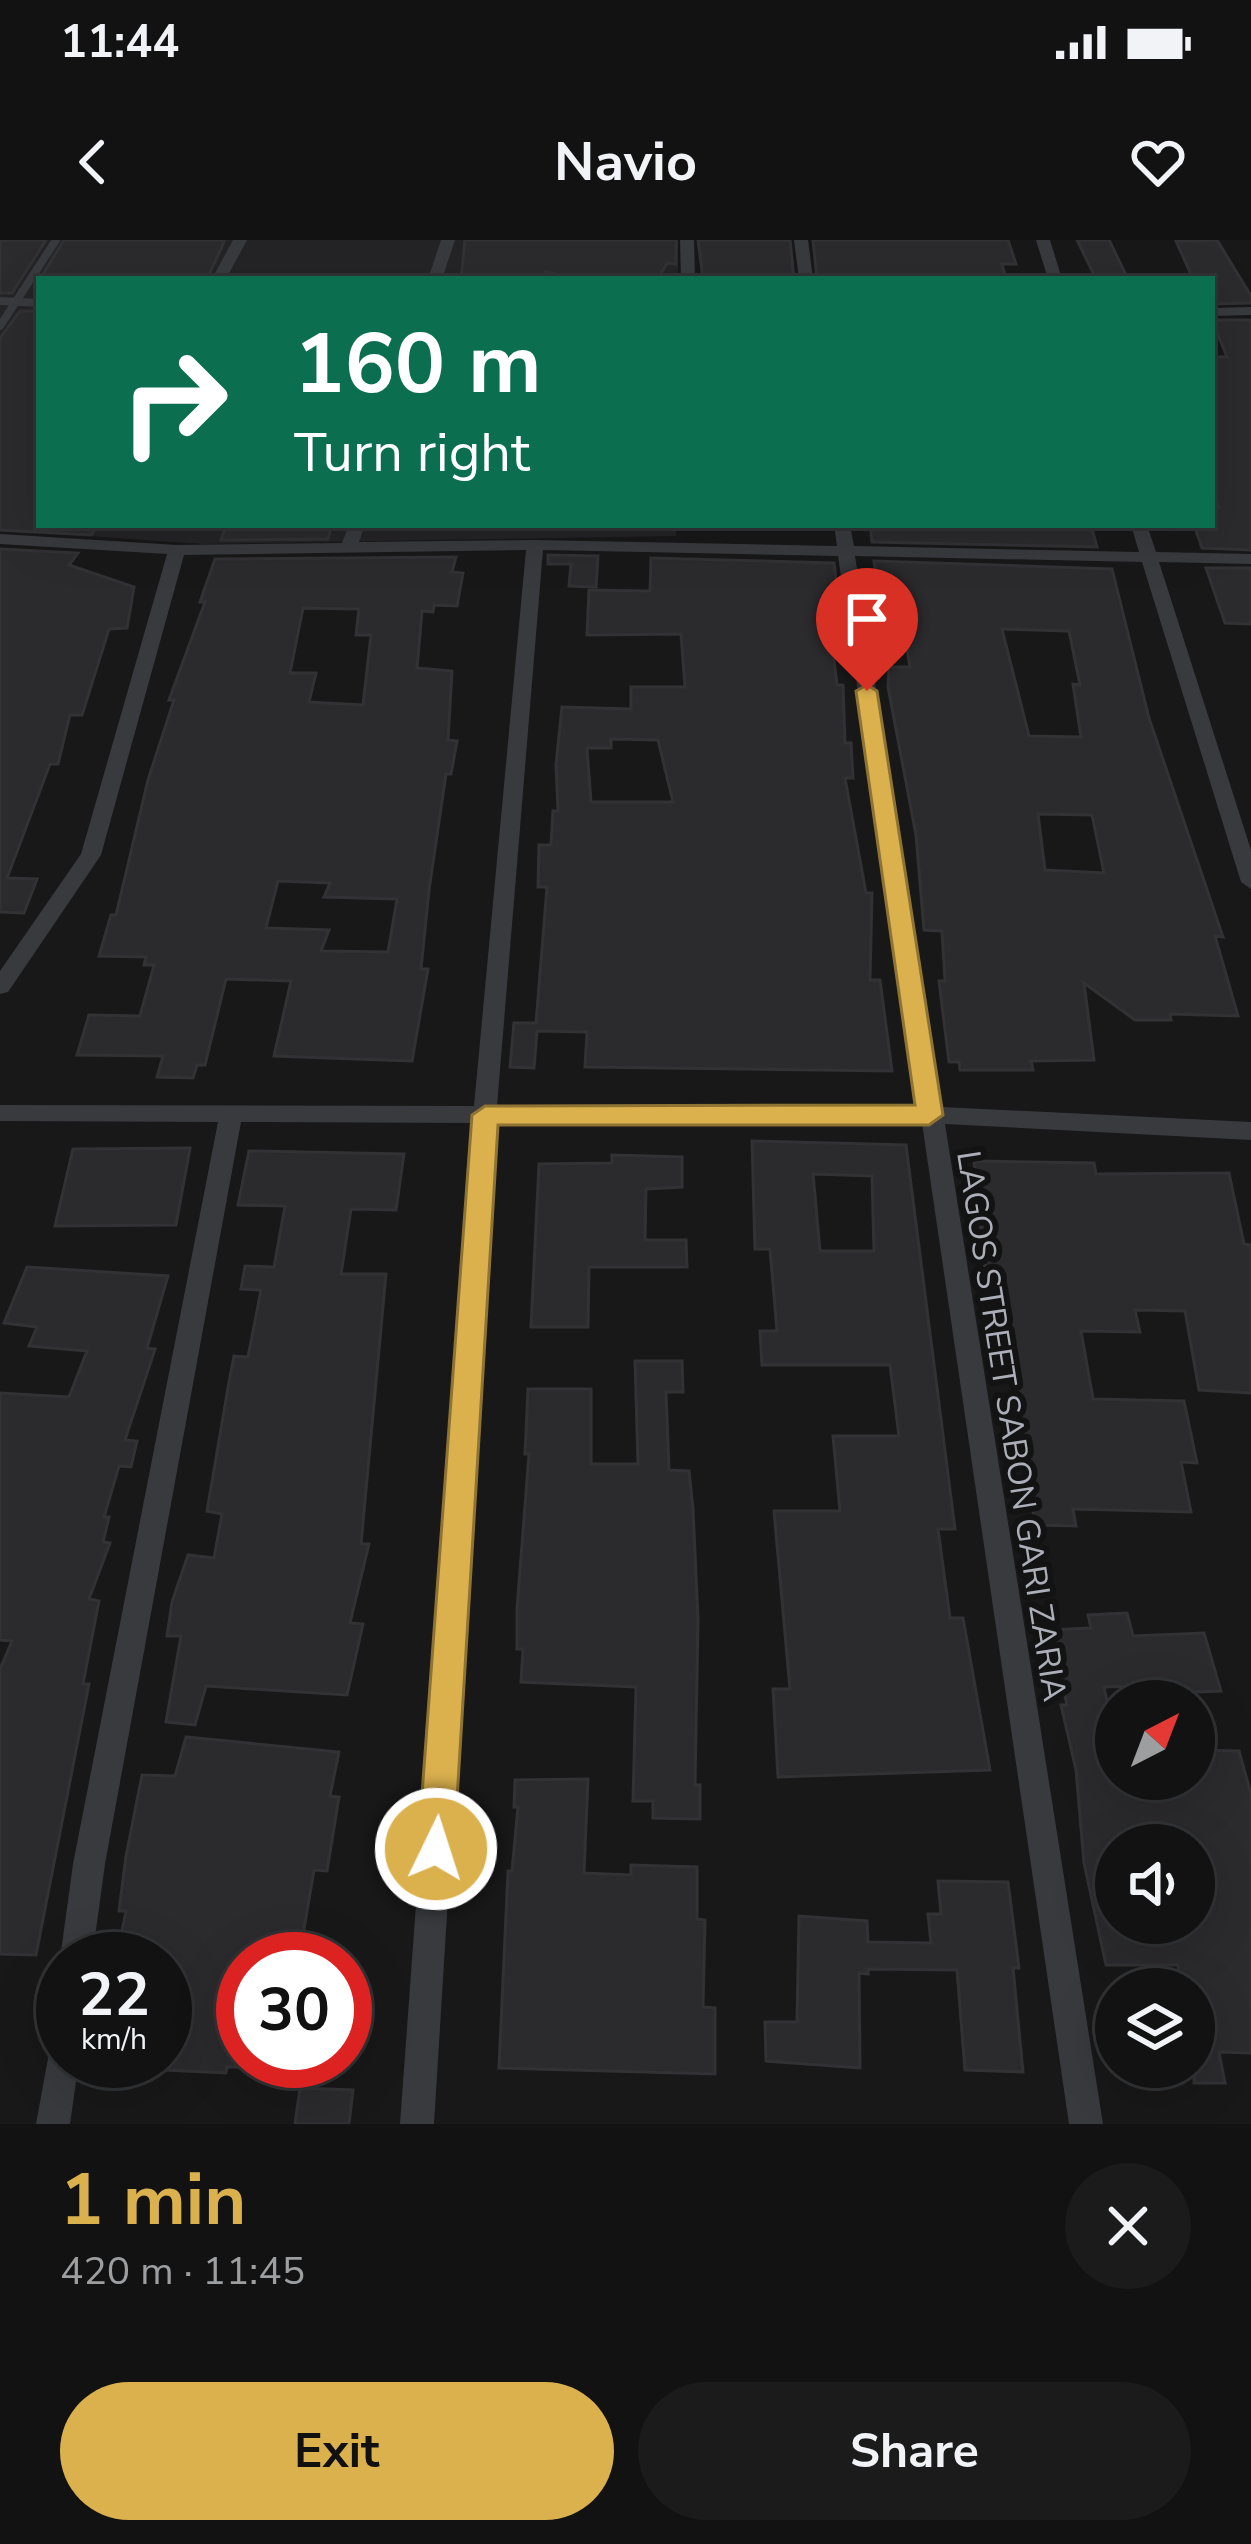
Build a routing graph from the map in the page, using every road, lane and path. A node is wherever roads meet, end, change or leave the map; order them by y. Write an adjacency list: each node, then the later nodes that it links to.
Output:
1 (56, 240): 12 (lane)
2 (240, 240): 7 (street)
3 (448, 240): 8 (street)
4 (687, 240): 9 (street)
5 (801, 240): 10 (street)
6 (1042, 240): 11 (street)
7 (221, 276)
8 (436, 276)
9 (688, 276)
10 (806, 276)
11 (1054, 276)
12 (8, 301): 15 (lane)
13 (1251, 311): 14 (street)
14 (1215, 312)
15 (0, 326)
16 (100, 528): 23 (street)
17 (356, 528): 24 (street)
18 (692, 528): 25 (street)
19 (1140, 528): 27 (street)
20 (844, 538): 25 (street); 27 (street); 34 (street, LAGOS STREET SABON GARI ZARIA)
21 (0, 539): 23 (street)
22 (535, 545): 24 (street); 25 (street); 33 (street)
23 (88, 546): 26 (street)
24 (350, 548): 26 (street)
25 (692, 548)
26 (176, 550): 30 (street)
27 (1151, 558): 28 (street); 29 (street)
28 (1251, 559)
29 (1251, 882)
30 (0, 987)
31 (0, 1113): 32 (street)
32 (232, 1115): 33 (street); 36 (street)
33 (485, 1115): 34 (street); 39 (street)
34 (929, 1115): 35 (street); 40 (street, LAGOS STREET SABON GARI ZARIA)
35 (1251, 1131)
36 (80, 1932)
37 (58, 2088): 38 (street)
38 (53, 2124)
39 (417, 2124)
40 (1086, 2124)

